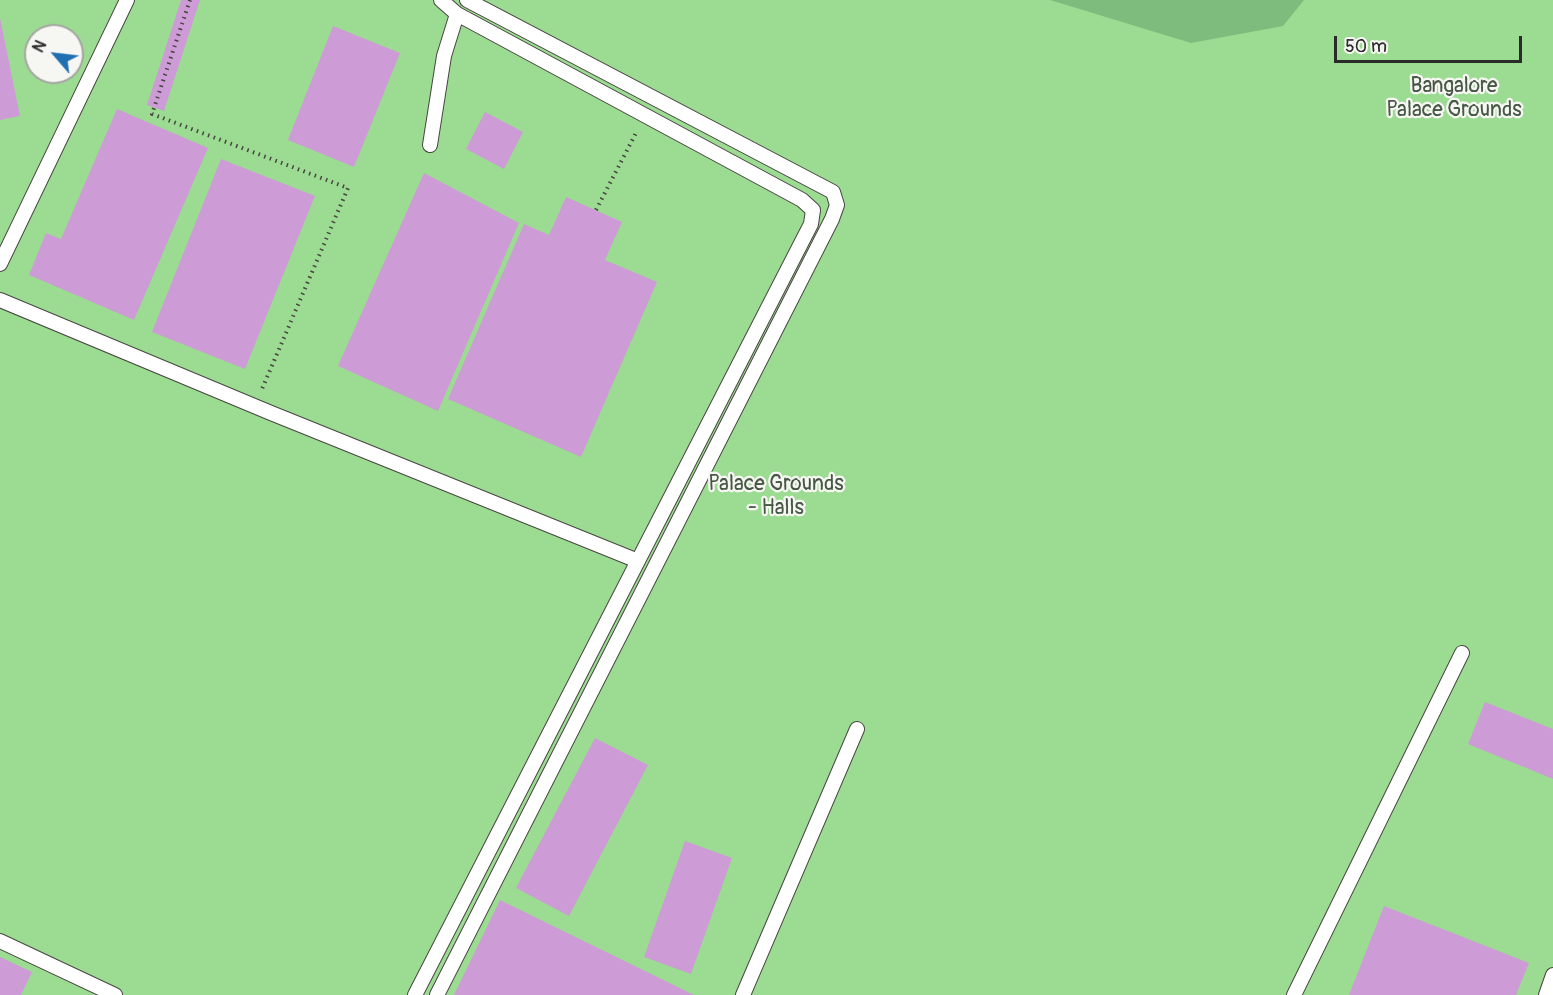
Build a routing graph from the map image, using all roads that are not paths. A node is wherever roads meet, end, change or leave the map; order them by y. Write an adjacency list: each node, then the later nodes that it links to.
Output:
1 (127, 0): 10 (lane)
2 (441, 0): 4 (lane)
3 (466, 0): 5 (lane)
4 (457, 14): 6 (lane); 8 (lane)
5 (584, 62): 6 (lane); 7 (lane)
6 (575, 78): 9 (lane)
7 (724, 136): 9 (lane); 19 (lane)
8 (430, 145)
9 (716, 154): 12 (lane)
10 (0, 264)
11 (0, 300): 12 (lane)
12 (638, 561): 18 (lane)
13 (1462, 653): 21 (lane)
14 (857, 729): 20 (lane)
15 (0, 941): 17 (lane)
16 (1553, 975): 22 (lane)
17 (115, 995)
18 (415, 995)
19 (436, 995)
20 (743, 995)
21 (1294, 995)
22 (1546, 995)

